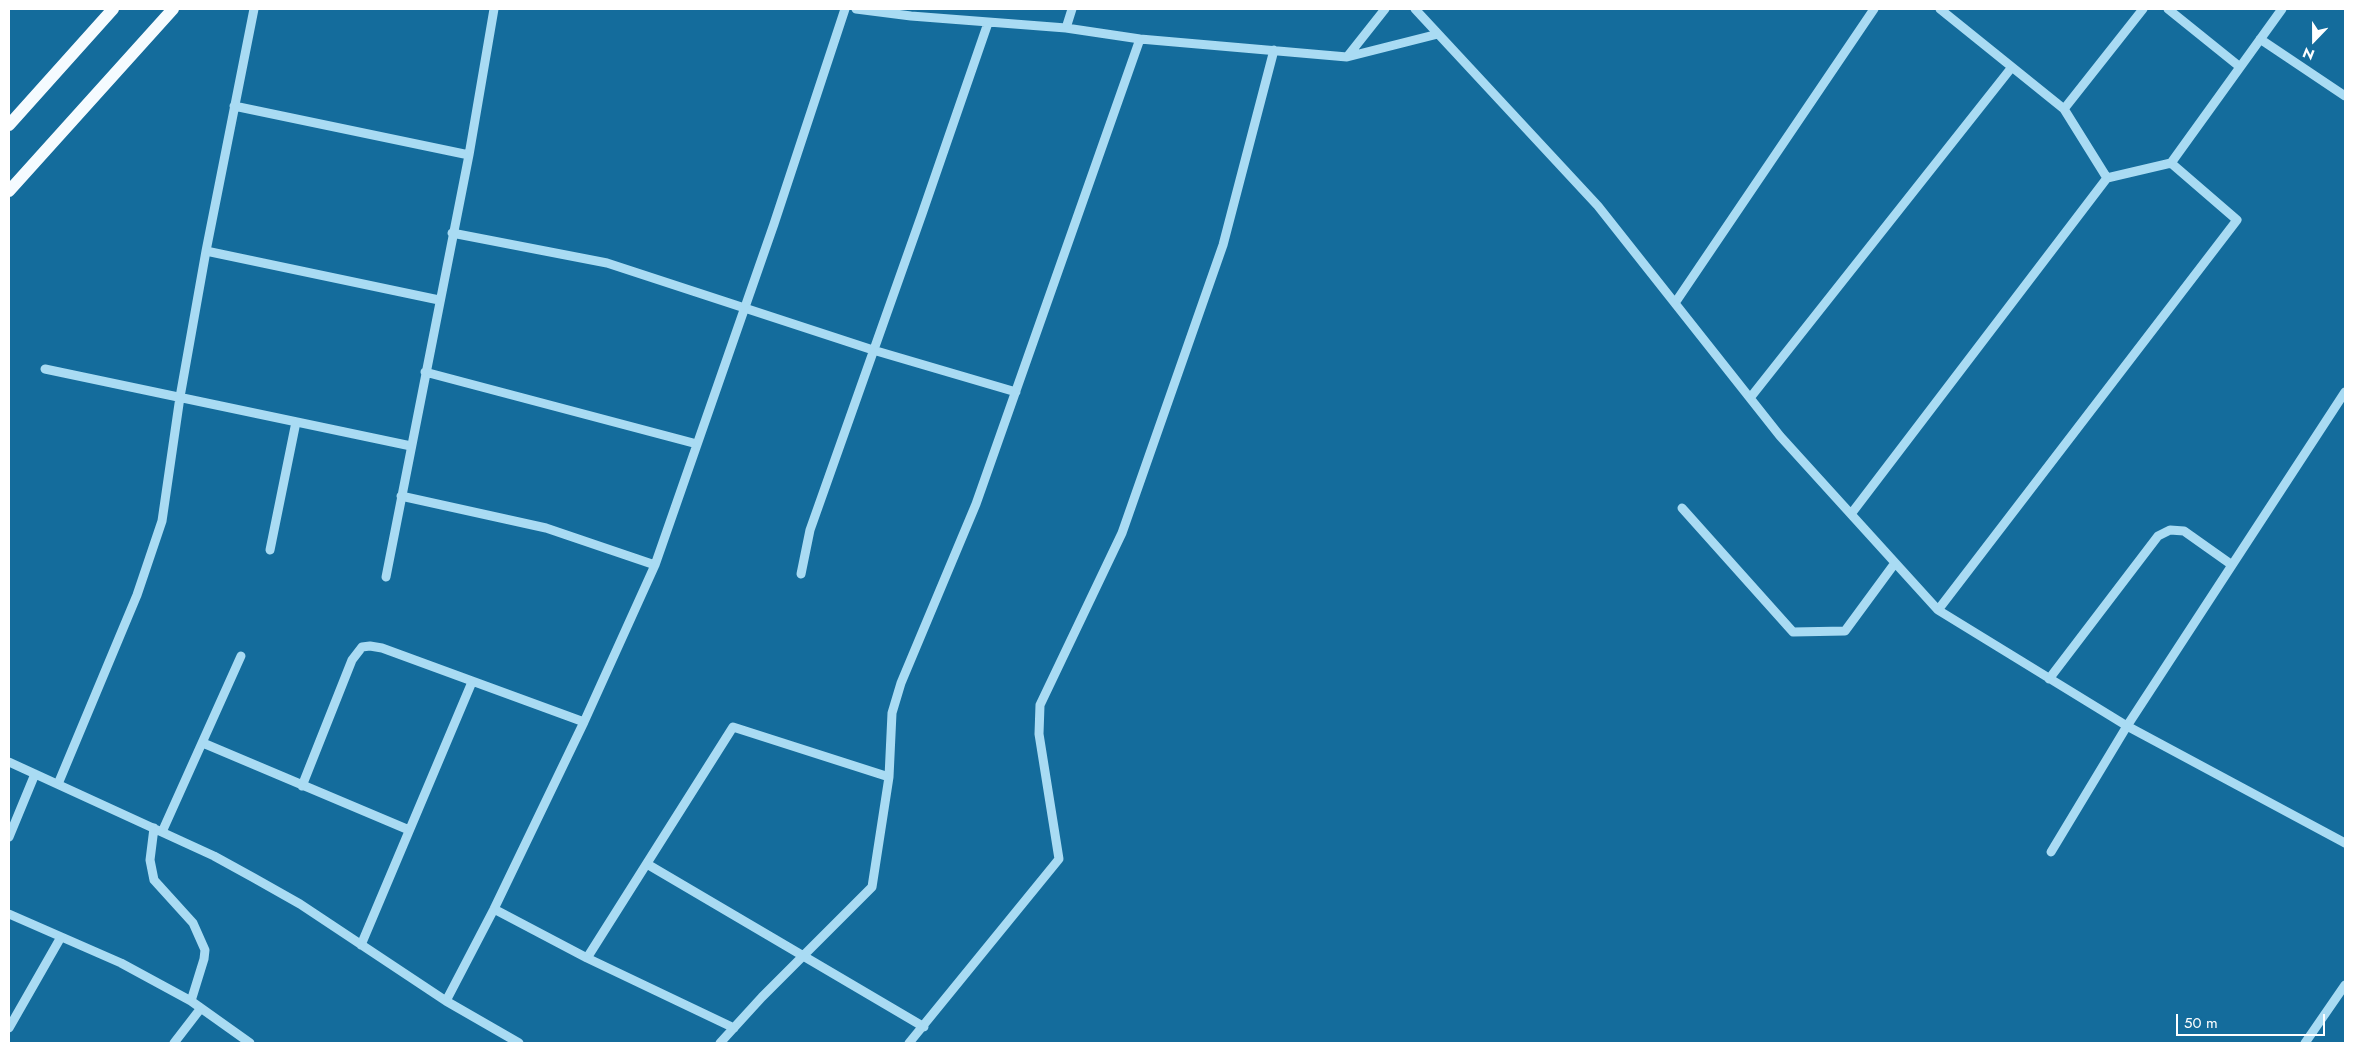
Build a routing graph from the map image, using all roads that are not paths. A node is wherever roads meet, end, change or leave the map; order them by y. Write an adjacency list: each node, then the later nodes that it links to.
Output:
1 (113, 9): 30 (main road)
2 (173, 9): 34 (main road)
3 (254, 9): 28 (street)
4 (494, 9): 31 (street)
5 (845, 9): 39 (street)
6 (856, 9): 16 (street)
7 (1072, 9): 19 (street)
8 (1385, 9): 24 (street)
9 (1415, 9): 20 (street)
10 (1874, 9): 38 (street)
11 (1940, 9): 17 (street)
12 (1956, 9): 17 (street)
13 (2143, 9): 29 (street)
14 (2168, 9): 26 (street)
15 (2282, 9): 22 (street)
16 (912, 12): 18 (street)
17 (1951, 17): 25 (street)
18 (988, 22): 19 (street); 40 (street)
19 (1066, 28): 21 (street)
20 (1438, 34): 24 (street); 38 (street)
21 (1140, 39): 23 (street); 43 (street)
22 (2260, 39): 26 (street); 27 (street)
23 (1274, 50): 24 (street); 87 (street)
24 (1347, 57)
25 (2012, 67): 29 (street); 46 (street)
26 (2240, 67): 32 (street)
27 (2345, 96)
28 (234, 106): 31 (street); 36 (street)
29 (2064, 109): 33 (street)
30 (9, 125)
31 (468, 155): 35 (street)
32 (2171, 163): 33 (street); 59 (street)
33 (2107, 178): 52 (street)
34 (9, 191)
35 (452, 233): 37 (street); 39 (street)
36 (206, 251): 37 (street); 45 (street)
37 (439, 300): 42 (street)
38 (1675, 303): 46 (street)
39 (744, 308): 40 (street); 48 (street)
40 (873, 350): 43 (street); 57 (street)
41 (45, 369): 45 (street)
42 (425, 372): 48 (street); 49 (street)
43 (1016, 392): 68 (street)
44 (2345, 392): 56 (street)
45 (180, 397): 47 (street); 69 (street)
46 (1750, 398): 52 (street)
47 (296, 422): 49 (street); 53 (street)
48 (697, 444): 55 (street)
49 (410, 446): 50 (street)
50 (401, 496): 55 (street); 58 (street)
51 (1682, 508): 54 (street)
52 (1851, 514): 54 (street)
53 (270, 550)
54 (1895, 563): 59 (street)
55 (655, 565): 63 (street)
56 (2232, 565): 61 (street); 64 (street)
57 (801, 574)
58 (386, 577)
59 (1938, 610): 61 (street)
60 (241, 656): 65 (street)
61 (2050, 679): 64 (street)
62 (472, 682): 63 (street); 70 (street); 72 (street)
63 (584, 722): 77 (street)
64 (2127, 726): 74 (street); 75 (street)
65 (204, 743): 70 (street); 71 (street)
66 (9, 762): 67 (street)
67 (35, 774): 69 (street); 73 (street)
68 (889, 777): 76 (street); 81 (street)
69 (58, 784): 71 (street)
70 (302, 786): 72 (street)
71 (158, 830): 80 (street); 84 (street)
72 (410, 830): 80 (street)
73 (9, 837)
74 (2345, 843)
75 (2051, 852)
76 (647, 864): 81 (street); 82 (street)
77 (494, 909): 82 (street); 85 (street)
78 (9, 914): 79 (street)
79 (62, 937): 84 (street); 88 (street)
80 (361, 945): 85 (street)
81 (803, 956): 87 (street); 89 (street)
82 (587, 958): 89 (street)
83 (2345, 985): 95 (street)
84 (191, 1001): 86 (street)
85 (446, 1001): 92 (street)
86 (201, 1008): 90 (street); 91 (street)
87 (924, 1027): 94 (street)
88 (9, 1028)
89 (734, 1028): 93 (street)
90 (174, 1043)
91 (250, 1043)
92 (519, 1043)
93 (720, 1043)
94 (909, 1043)
95 (2305, 1043)

